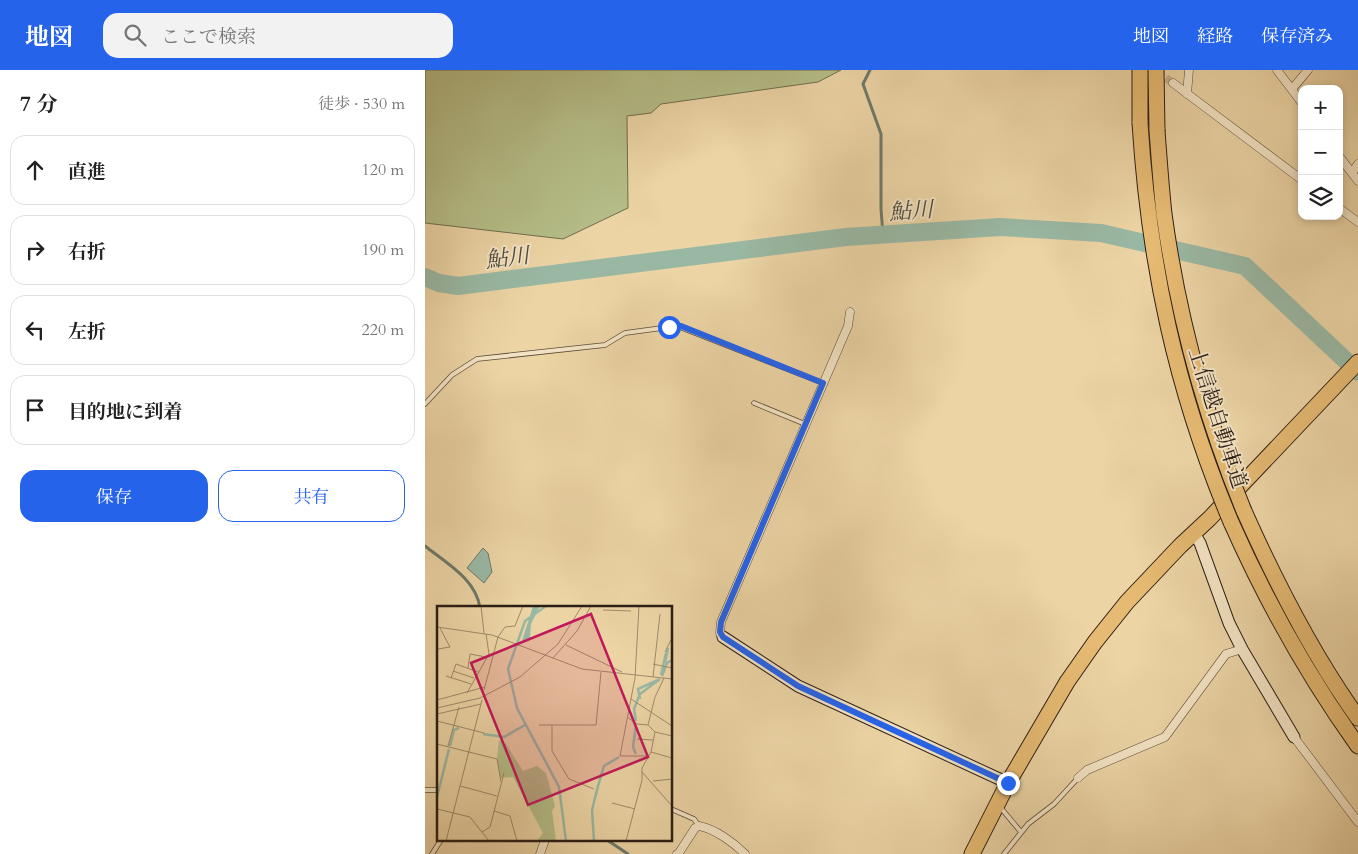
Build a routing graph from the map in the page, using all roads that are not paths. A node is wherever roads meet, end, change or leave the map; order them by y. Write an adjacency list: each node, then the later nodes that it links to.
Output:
1 (1139, 70): 28 (highway, 上信越自動車道, bridge)
2 (1156, 70): 26 (highway, 上信越自動車道, bridge)
3 (1189, 70): 8 (street)
4 (1277, 70): 7 (street)
5 (1308, 70): 7 (street)
6 (1173, 83): 8 (street)
7 (1291, 88): 9 (street)
8 (1187, 94): 13 (street)
9 (1298, 98)
10 (1343, 162): 12 (street)
11 (1358, 164): 12 (street)
12 (1352, 174): 14 (street)
13 (1298, 177)
14 (1358, 182)
15 (1343, 211): 16 (street)
16 (1358, 222)
17 (850, 312): 19 (street)
18 (1358, 362): 23 (highway)
19 (823, 383): 21 (lane); 22 (street)
20 (754, 403): 22 (lane)
21 (425, 404)
22 (805, 424): 24 (street)
23 (1194, 533): 25 (street); 30 (highway)
24 (723, 637): 30 (street)
25 (1242, 649): 27 (street); 29 (street)
26 (1358, 718)
27 (1294, 737): 33 (street)
28 (1358, 746)
29 (1078, 778): 35 (lane)
30 (1008, 783): 31 (highway)
31 (997, 804): 35 (lane); 42 (highway)
32 (673, 810): 34 (lane)
33 (1358, 822)
34 (699, 826): 40 (street); 41 (street)
35 (1021, 832): 43 (lane)
36 (440, 842): 38 (lane)
37 (544, 842): 39 (street)
38 (433, 854)
39 (540, 854)
40 (677, 854)
41 (745, 854)
42 (972, 854)
43 (1004, 854)

